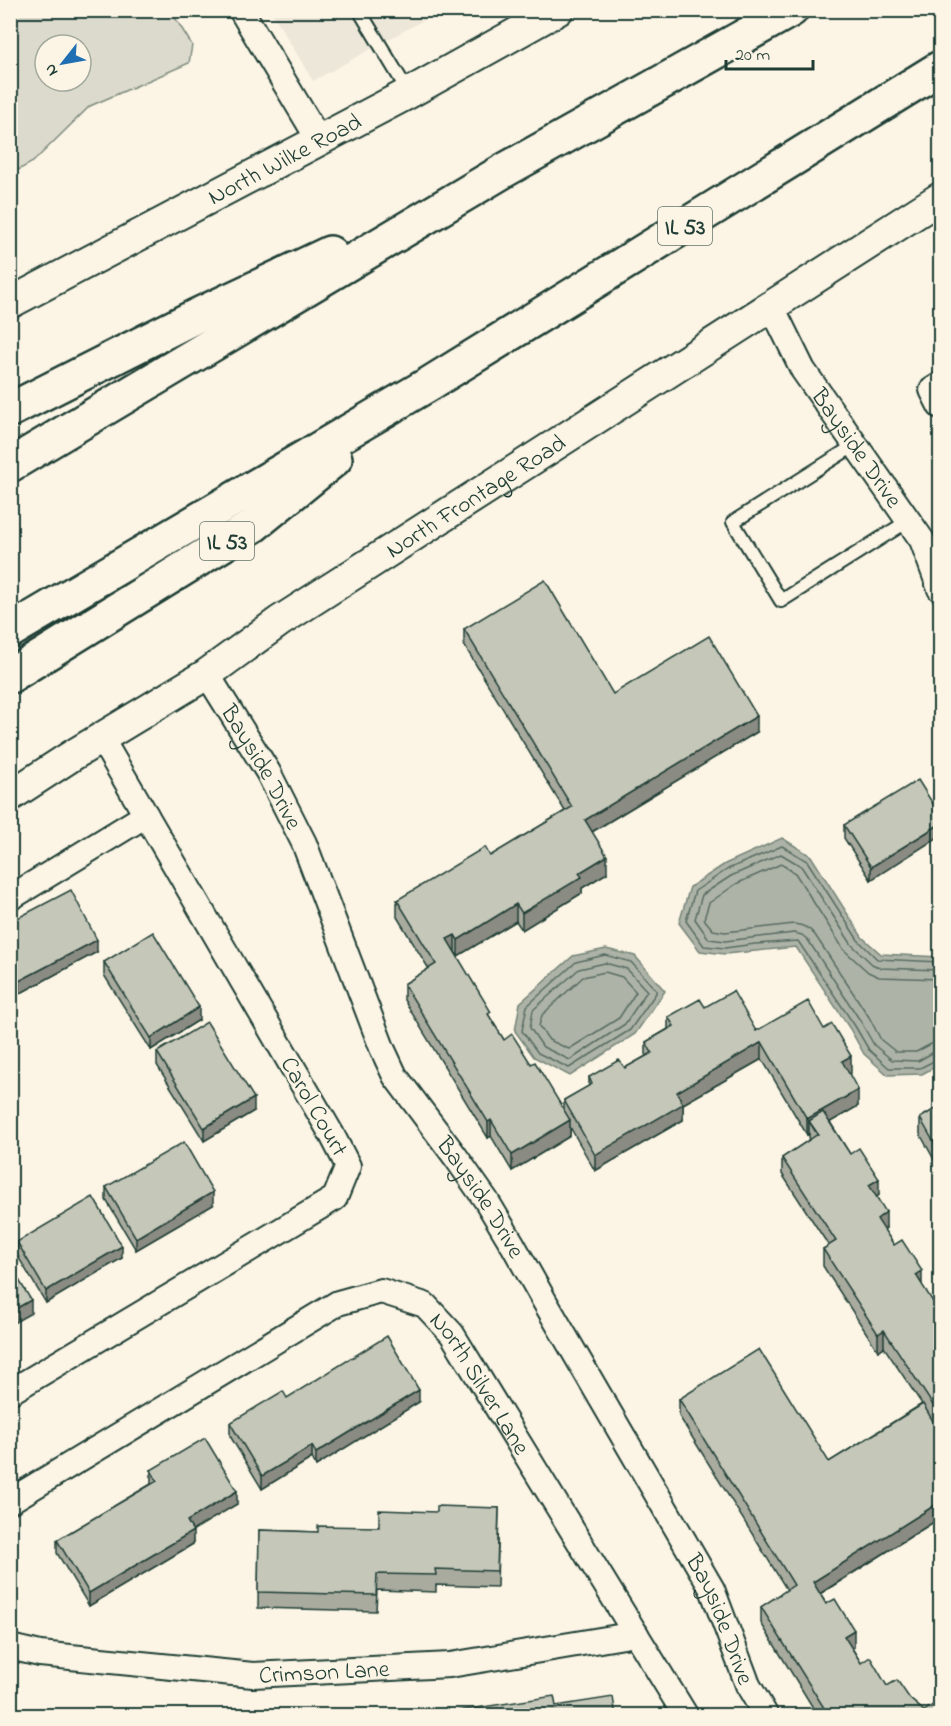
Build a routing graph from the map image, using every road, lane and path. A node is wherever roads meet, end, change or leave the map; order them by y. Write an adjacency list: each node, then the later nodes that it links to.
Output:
1 (241, 10): 7 (street)
2 (359, 10): 6 (lane)
3 (558, 10): 6 (street, North Wilke Road)
4 (791, 10): 8 (highway)
5 (940, 68): 12 (highway, IL 53)
6 (409, 93): 7 (street, North Wilke Road)
7 (319, 140): 10 (street, North Wilke Road)
8 (505, 170): 15 (highway); 17 (highway)
9 (940, 198): 11 (street, North Frontage Road)
10 (10, 303)
11 (772, 307): 16 (street, Bayside Drive); 21 (street, North Frontage Road)
12 (429, 384): 20 (highway); 22 (highway, IL 53)
13 (940, 385): 14 (street)
14 (940, 406)
15 (10, 410)
16 (855, 445): 18 (street, Bayside Drive); 18 (lane)
17 (10, 465)
18 (908, 521): 19 (street, Bayside Drive)
19 (940, 589)
20 (10, 631)
21 (207, 674): 23 (street, North Frontage Road); 32 (street, Bayside Drive)
22 (10, 676)
23 (101, 738): 24 (street, North Frontage Road); 25 (street, Carol Court)
24 (10, 796)
25 (146, 815): 26 (street); 27 (street, Carol Court)
26 (10, 898)
27 (10, 1392)
28 (10, 1501): 29 (street, North Silver Lane)
29 (636, 1634): 30 (street, Crimson Lane); 31 (street, North Silver Lane)
30 (10, 1647)
31 (686, 1716)
32 (766, 1716)

